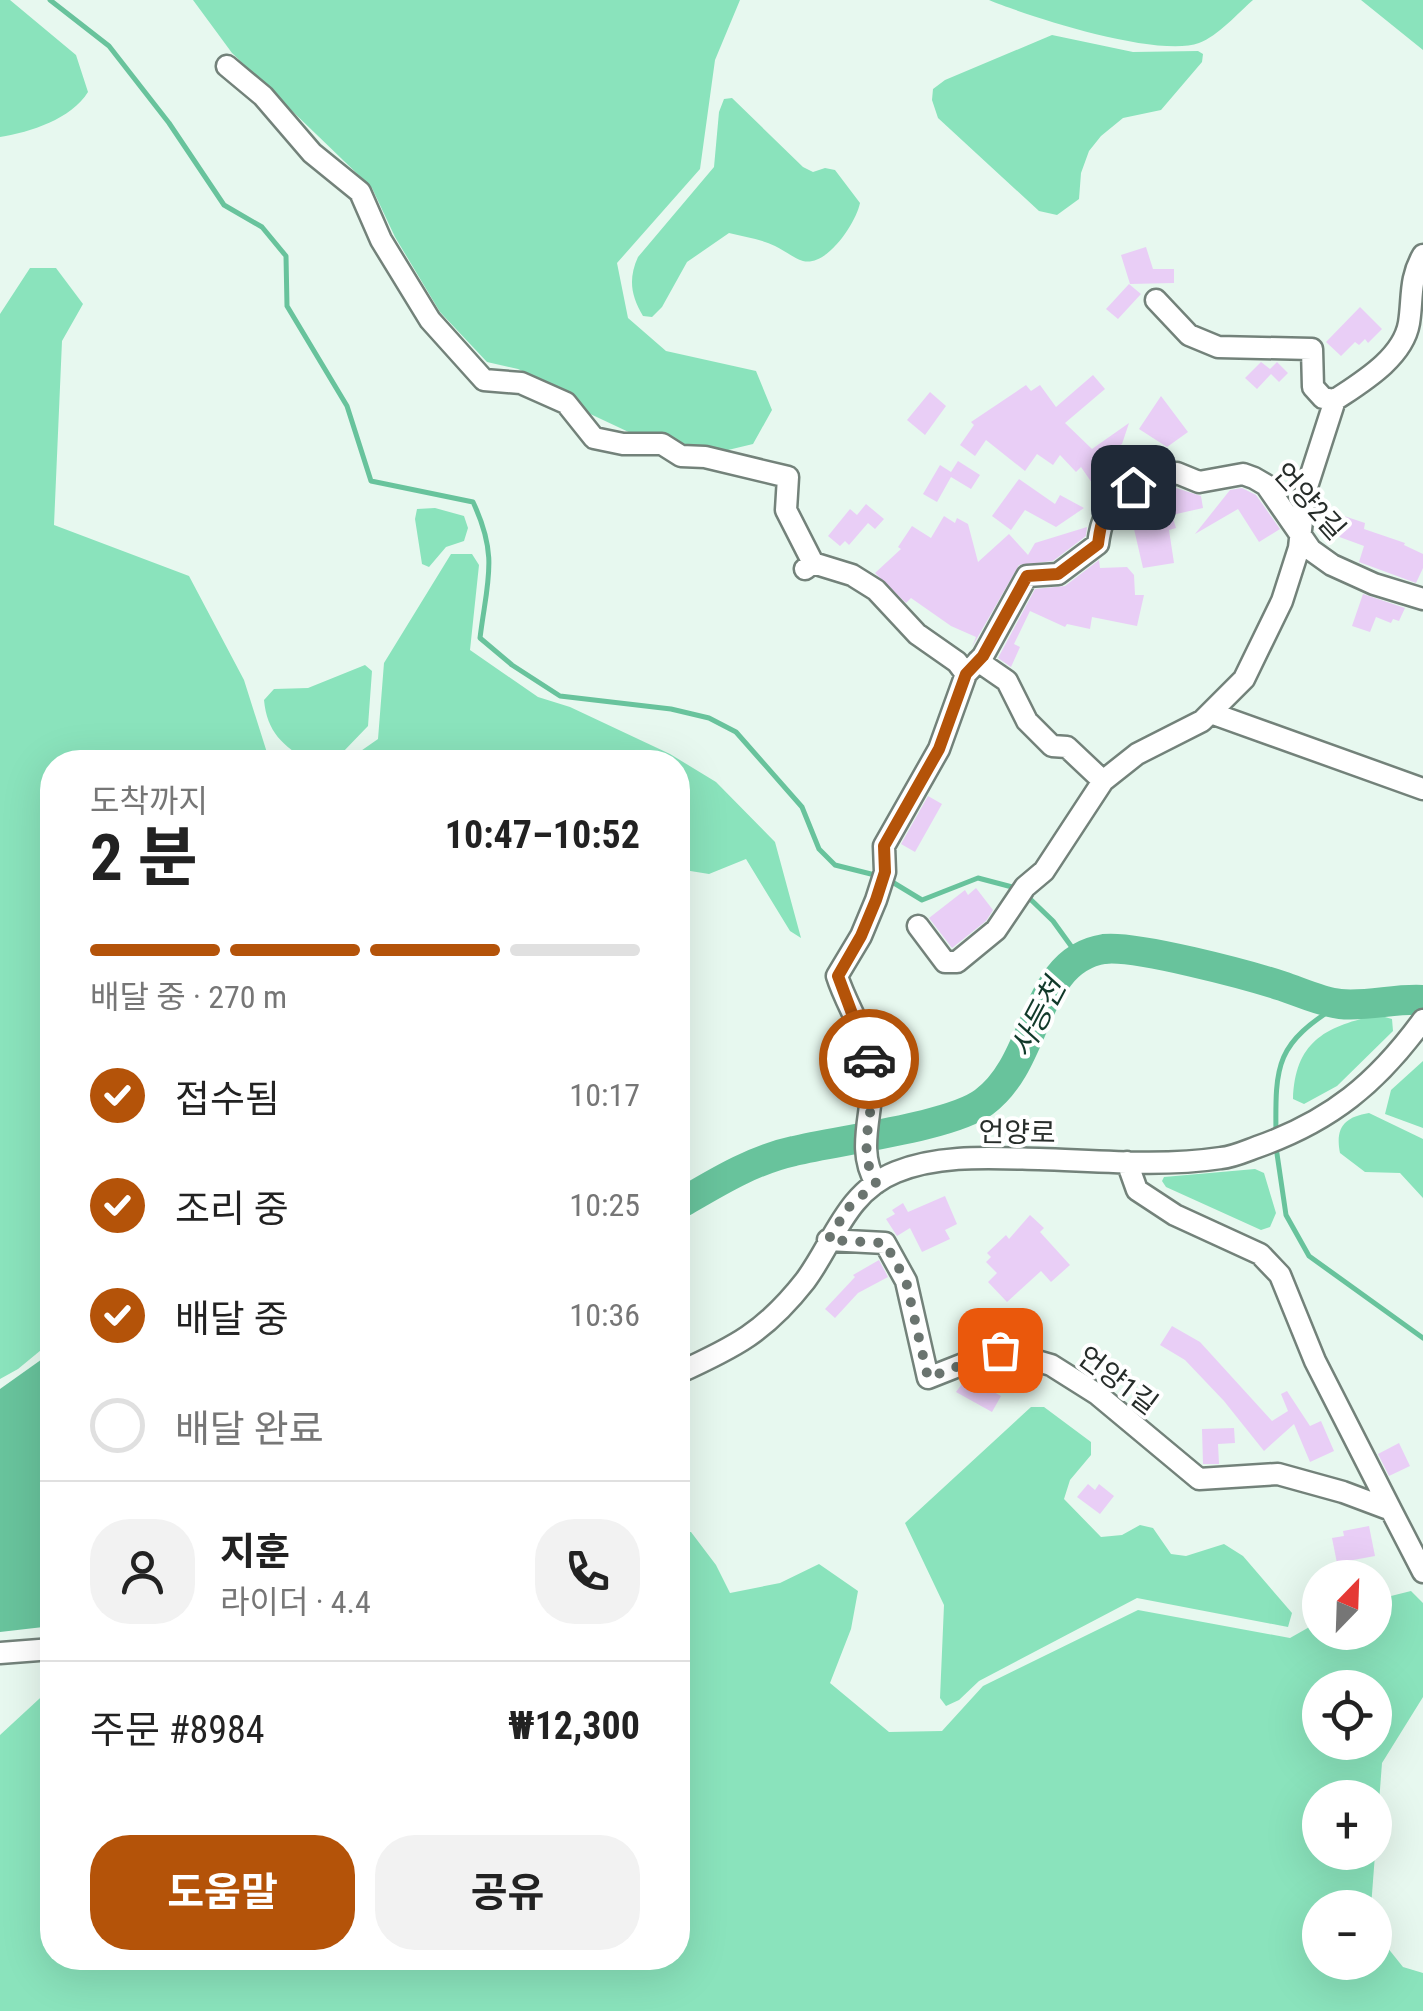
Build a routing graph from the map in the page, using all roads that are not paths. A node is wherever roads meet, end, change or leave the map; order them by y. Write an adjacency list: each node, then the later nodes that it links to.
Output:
1 (228, 66): 7 (street)
2 (1423, 256): 4 (street)
3 (1156, 300): 4 (street)
4 (1335, 400): 5 (street)
5 (1299, 530): 6 (street, 언양2길); 7 (street, 언양2길); 8 (street)
6 (1423, 599)
7 (972, 668): 9 (street); 14 (street, 언양2길)
8 (1211, 713): 9 (street); 10 (street)
9 (1104, 781): 11 (street)
10 (1423, 789)
11 (918, 926)
12 (1423, 1020): 13 (street, 언양로)
13 (1127, 1162): 14 (street, 언양로); 17 (street)
14 (876, 1183): 15 (street, 언양로)
15 (828, 1240): 16 (street, 언양로); 17 (street, 언양1길)
16 (690, 1368)
17 (1392, 1510): 18 (street)
18 (1423, 1572)
19 (40, 1650): 20 (street)
20 (0, 1653)

